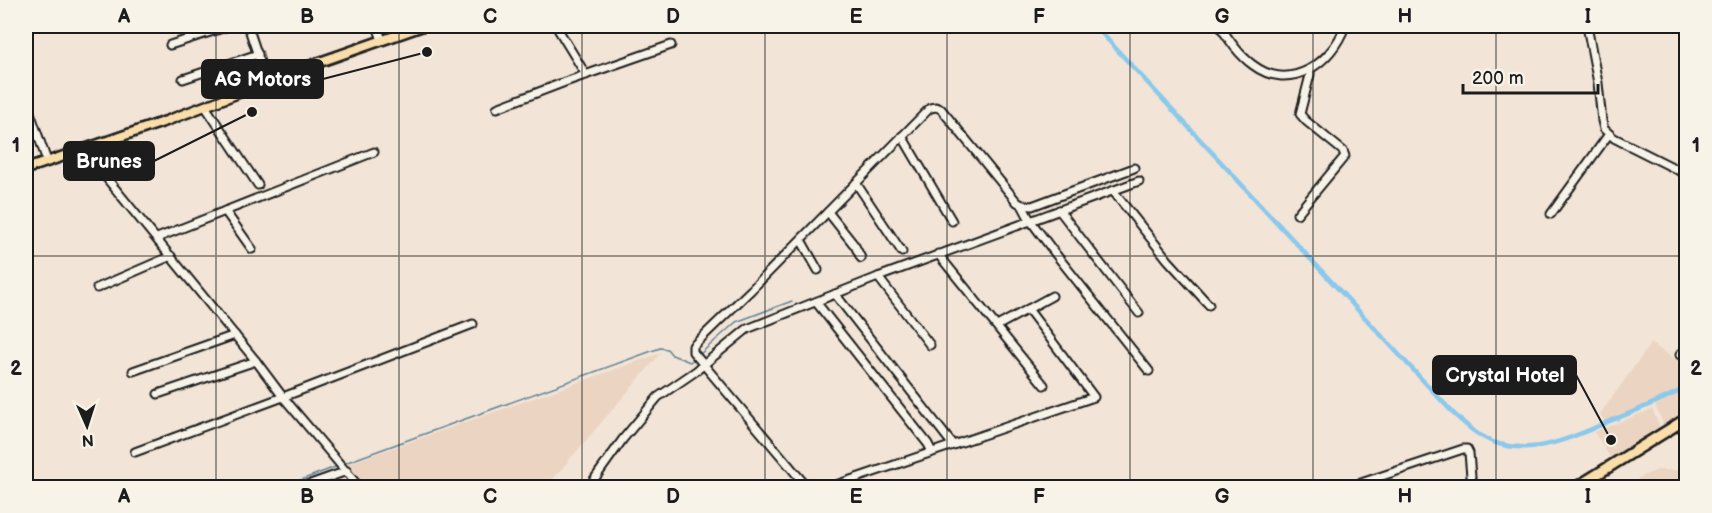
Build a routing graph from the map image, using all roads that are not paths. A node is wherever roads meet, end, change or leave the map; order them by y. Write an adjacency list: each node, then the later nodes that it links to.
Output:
1 (229, 26): 9 (street)
2 (248, 26): 13 (street)
3 (377, 26): 10 (street)
4 (423, 26): 10 (main road)
5 (556, 26): 15 (street)
6 (1220, 26): 14 (street)
7 (1345, 26): 14 (street)
8 (1587, 26): 21 (street)
9 (208, 29): 11 (street)
10 (382, 40): 17 (main road)
11 (170, 45)
12 (671, 45): 15 (street)
13 (258, 54): 16 (street); 17 (street)
14 (1310, 71): 37 (street)
15 (586, 75): 20 (street)
16 (183, 79)
17 (267, 83): 19 (main road)
18 (26, 101): 25 (street)
19 (205, 106): 23 (main road); 31 (street)
20 (497, 108)
21 (1609, 134): 28 (street); 38 (street)
22 (902, 136): 30 (street); 33 (street); 39 (street)
23 (87, 148): 25 (main road); 41 (street)
24 (374, 152): 35 (street)
25 (47, 161): 27 (main road)
26 (1134, 168): 33 (street)
27 (26, 169)
28 (1686, 174)
29 (1139, 181): 32 (street)
30 (856, 183): 36 (street); 44 (street)
31 (258, 185)
32 (1113, 191): 34 (street); 54 (street)
33 (1022, 205): 40 (street)
34 (1059, 210): 40 (street); 56 (street)
35 (225, 211): 41 (street); 43 (street)
36 (828, 212): 42 (street); 47 (street)
37 (1297, 214)
38 (1551, 214)
39 (952, 220)
40 (1030, 220): 45 (street); 65 (street)
41 (157, 238): 46 (street)
42 (801, 240): 48 (street); 63 (street)
43 (252, 249)
44 (902, 252)
45 (938, 254): 49 (street); 58 (street)
46 (171, 256): 50 (street); 59 (street)
47 (861, 258)
48 (818, 270)
49 (878, 276): 51 (street); 60 (street)
50 (97, 288)
51 (835, 294): 53 (street); 72 (street)
52 (1052, 296): 55 (street)
53 (816, 302): 63 (street); 74 (street)
54 (1209, 306)
55 (1028, 309): 58 (street); 72 (street)
56 (1139, 313)
57 (472, 324): 69 (street)
58 (997, 326): 67 (street)
59 (235, 335): 64 (street); 66 (street)
60 (930, 345)
61 (1686, 346): 62 (street)
62 (1680, 355)
63 (700, 359): 78 (street); 79 (street)
64 (256, 361): 68 (street); 69 (street)
65 (1149, 371)
66 (133, 372)
67 (1044, 385)
68 (158, 394)
69 (283, 397): 73 (street); 75 (street)
70 (1686, 419): 83 (highway)
71 (1686, 426): 84 (highway)
72 (953, 445): 74 (street)
73 (135, 452)
74 (932, 452): 80 (street)
75 (344, 467): 76 (street); 77 (street)
76 (299, 488)
77 (360, 488)
78 (588, 488)
79 (808, 488)
80 (827, 488)
81 (1346, 488): 82 (street)
82 (1472, 488)
83 (1575, 488)
84 (1587, 488)

